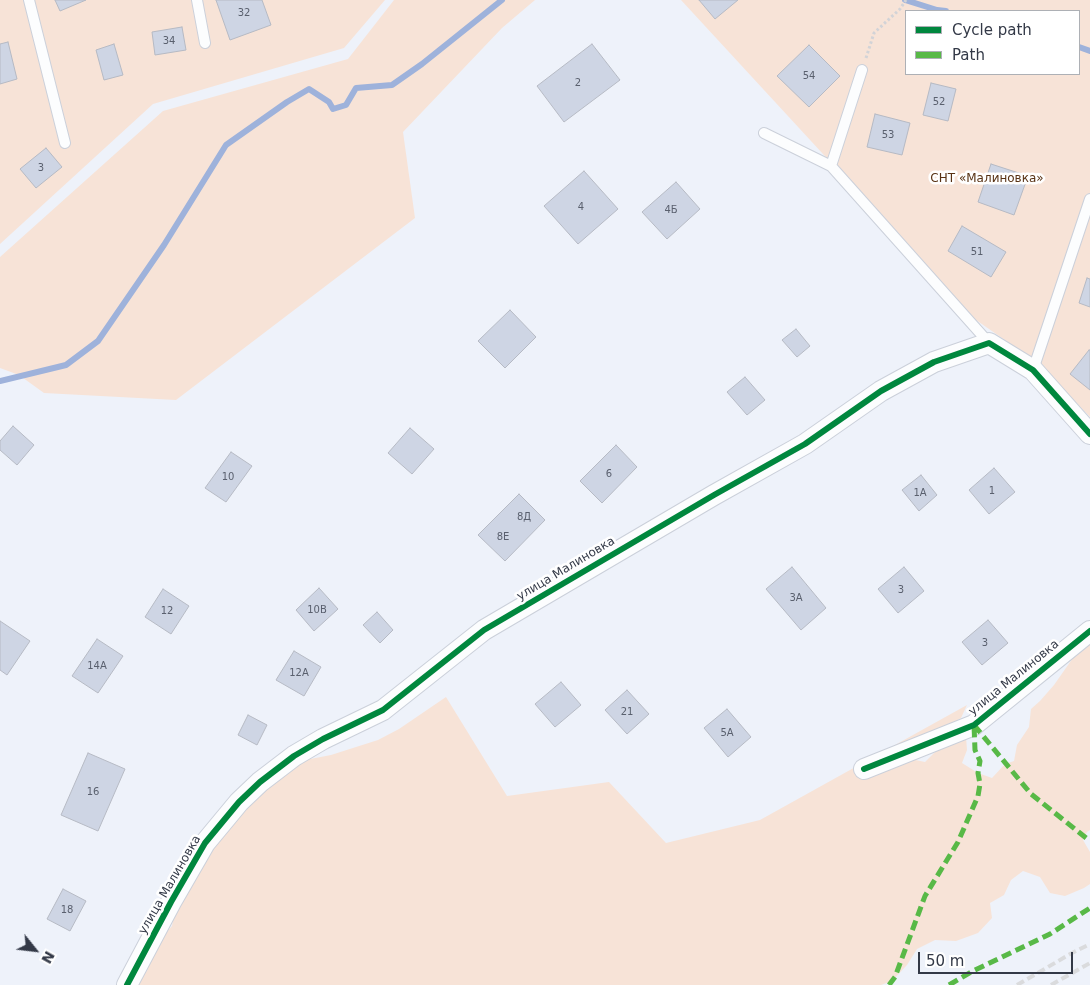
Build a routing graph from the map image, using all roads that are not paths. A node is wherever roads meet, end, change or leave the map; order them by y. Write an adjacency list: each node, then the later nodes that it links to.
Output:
1 (29, 0): 6 (lane)
2 (197, 0): 3 (lane)
3 (205, 43)
4 (862, 70): 7 (lane)
5 (764, 133): 7 (lane)
6 (65, 143)
7 (831, 166): 9 (lane)
8 (1090, 198): 10 (lane)
9 (989, 343): 10 (street); 14 (street, улица Малиновка)
10 (1033, 370): 11 (street)
11 (1090, 434)
12 (1090, 630): 13 (street, улица Малиновка)
13 (864, 769)
14 (127, 985)

